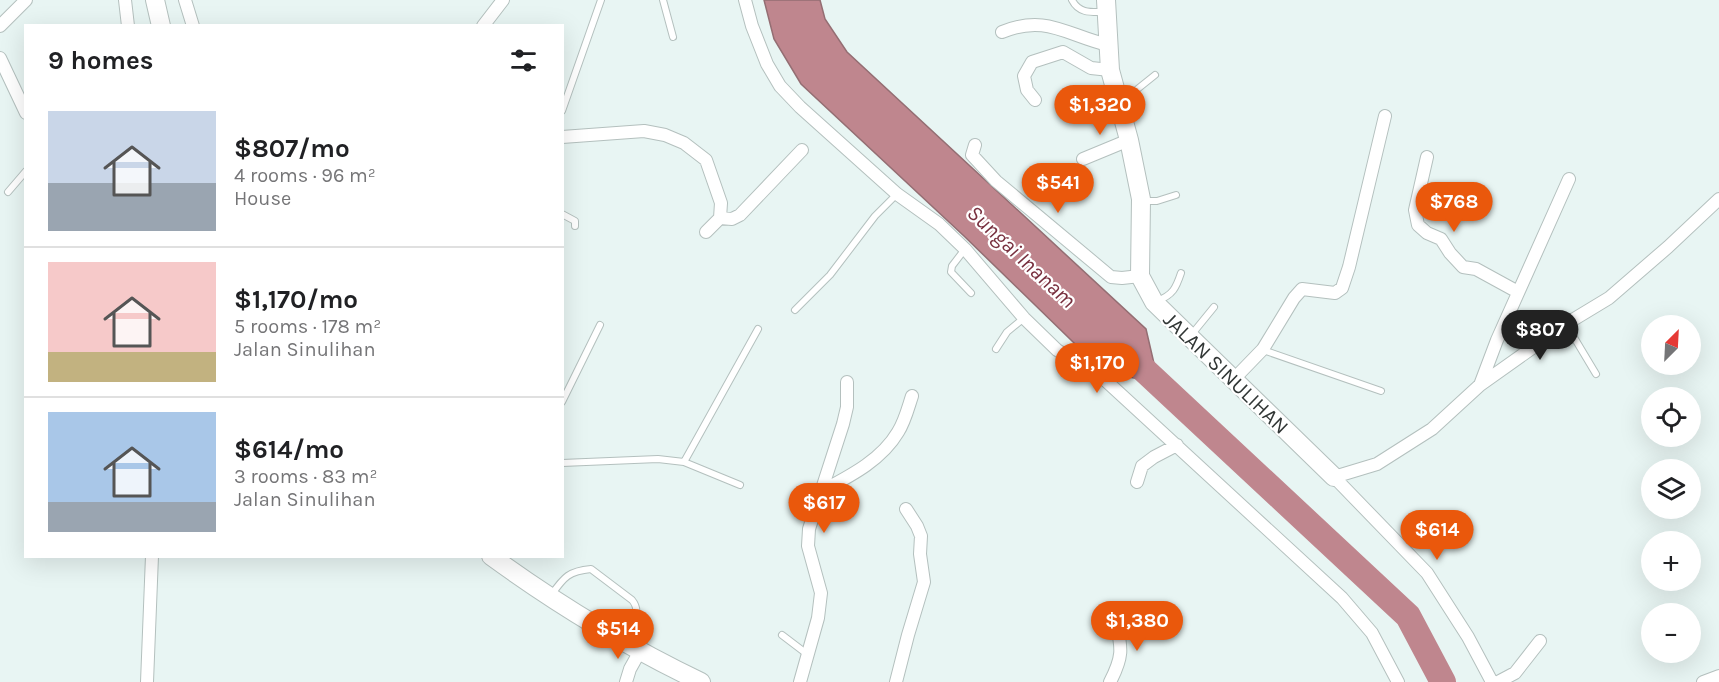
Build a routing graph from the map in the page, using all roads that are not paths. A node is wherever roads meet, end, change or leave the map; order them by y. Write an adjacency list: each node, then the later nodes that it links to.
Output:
1 (26, 0): 15 (street)
2 (125, 0): 11 (street)
3 (155, 0): 12 (street)
4 (184, 0): 13 (street)
5 (503, 0): 14 (street)
6 (601, 0): 24 (lane)
7 (663, 0): 17 (lane)
8 (745, 0): 36 (street)
9 (1072, 0): 10 (lane)
10 (1106, 6): 18 (street, JALAN SINULIHAN)
11 (128, 24)
12 (161, 24)
13 (192, 24)
14 (485, 24)
15 (0, 26)
16 (1002, 32): 18 (street)
17 (673, 37)
18 (1108, 45): 20 (street, JALAN SINULIHAN)
19 (0, 58): 25 (street)
20 (1110, 70): 22 (street); 23 (street, JALAN SINULIHAN)
21 (1155, 75): 23 (lane)
22 (1035, 100)
23 (1120, 103): 28 (street, JALAN SINULIHAN)
24 (564, 105)
25 (24, 108)
26 (1385, 117): 58 (street)
27 (564, 137): 41 (street)
28 (1129, 140): 32 (street); 38 (street, JALAN SINULIHAN)
29 (975, 145): 46 (street)
30 (802, 150): 41 (street)
31 (1427, 157): 47 (street)
32 (1083, 159)
33 (24, 173): 35 (lane)
34 (1569, 179): 47 (street)
35 (8, 192)
36 (897, 194): 44 (street); 51 (lane)
37 (1176, 195): 38 (lane)
38 (1141, 199): 46 (street, JALAN SINULIHAN)
39 (1719, 199): 53 (street)
40 (564, 215): 42 (lane)
41 (720, 218): 43 (street)
42 (575, 226)
43 (706, 232)
44 (965, 249): 48 (lane); 52 (street)
45 (1181, 273): 49 (lane)
46 (1140, 276): 49 (street, JALAN SINULIHAN)
47 (1518, 292): 62 (street)
48 (970, 293)
49 (1154, 302): 56 (street, JALAN SINULIHAN)
50 (1214, 307): 56 (lane)
51 (795, 310)
52 (1024, 318): 57 (lane); 66 (street)
53 (1566, 324): 59 (lane); 62 (street)
54 (600, 326): 65 (lane)
55 (758, 329): 67 (lane)
56 (1189, 337): 60 (street, JALAN SINULIHAN)
57 (996, 349)
58 (1263, 349): 60 (street); 63 (lane)
59 (1596, 374)
60 (1233, 380): 69 (street, JALAN SINULIHAN)
61 (847, 382): 72 (street)
62 (1480, 385): 69 (street)
63 (1381, 391)
64 (912, 396): 72 (street)
65 (564, 398)
66 (1177, 445): 70 (street); 90 (street)
67 (684, 462): 68 (lane); 71 (lane)
68 (564, 463)
69 (1334, 477): 91 (street, JALAN SINULIHAN)
70 (1137, 482)
71 (740, 485)
72 (820, 492): 82 (street)
73 (906, 509): 88 (street)
74 (152, 558): 84 (street)
75 (494, 558): 76 (street)
76 (550, 597): 79 (street); 79 (lane)
77 (1115, 616): 89 (street)
78 (782, 635): 82 (lane)
79 (624, 641): 81 (street)
80 (1540, 641): 92 (street)
81 (640, 651): 85 (street); 86 (street)
82 (808, 655): 87 (street)
83 (1719, 676): 93 (street)
84 (147, 682)
85 (626, 682)
86 (701, 682)
87 (800, 682)
88 (896, 682)
89 (1110, 682)
90 (1398, 682)
91 (1492, 682)
92 (1498, 682)
93 (1703, 682)

